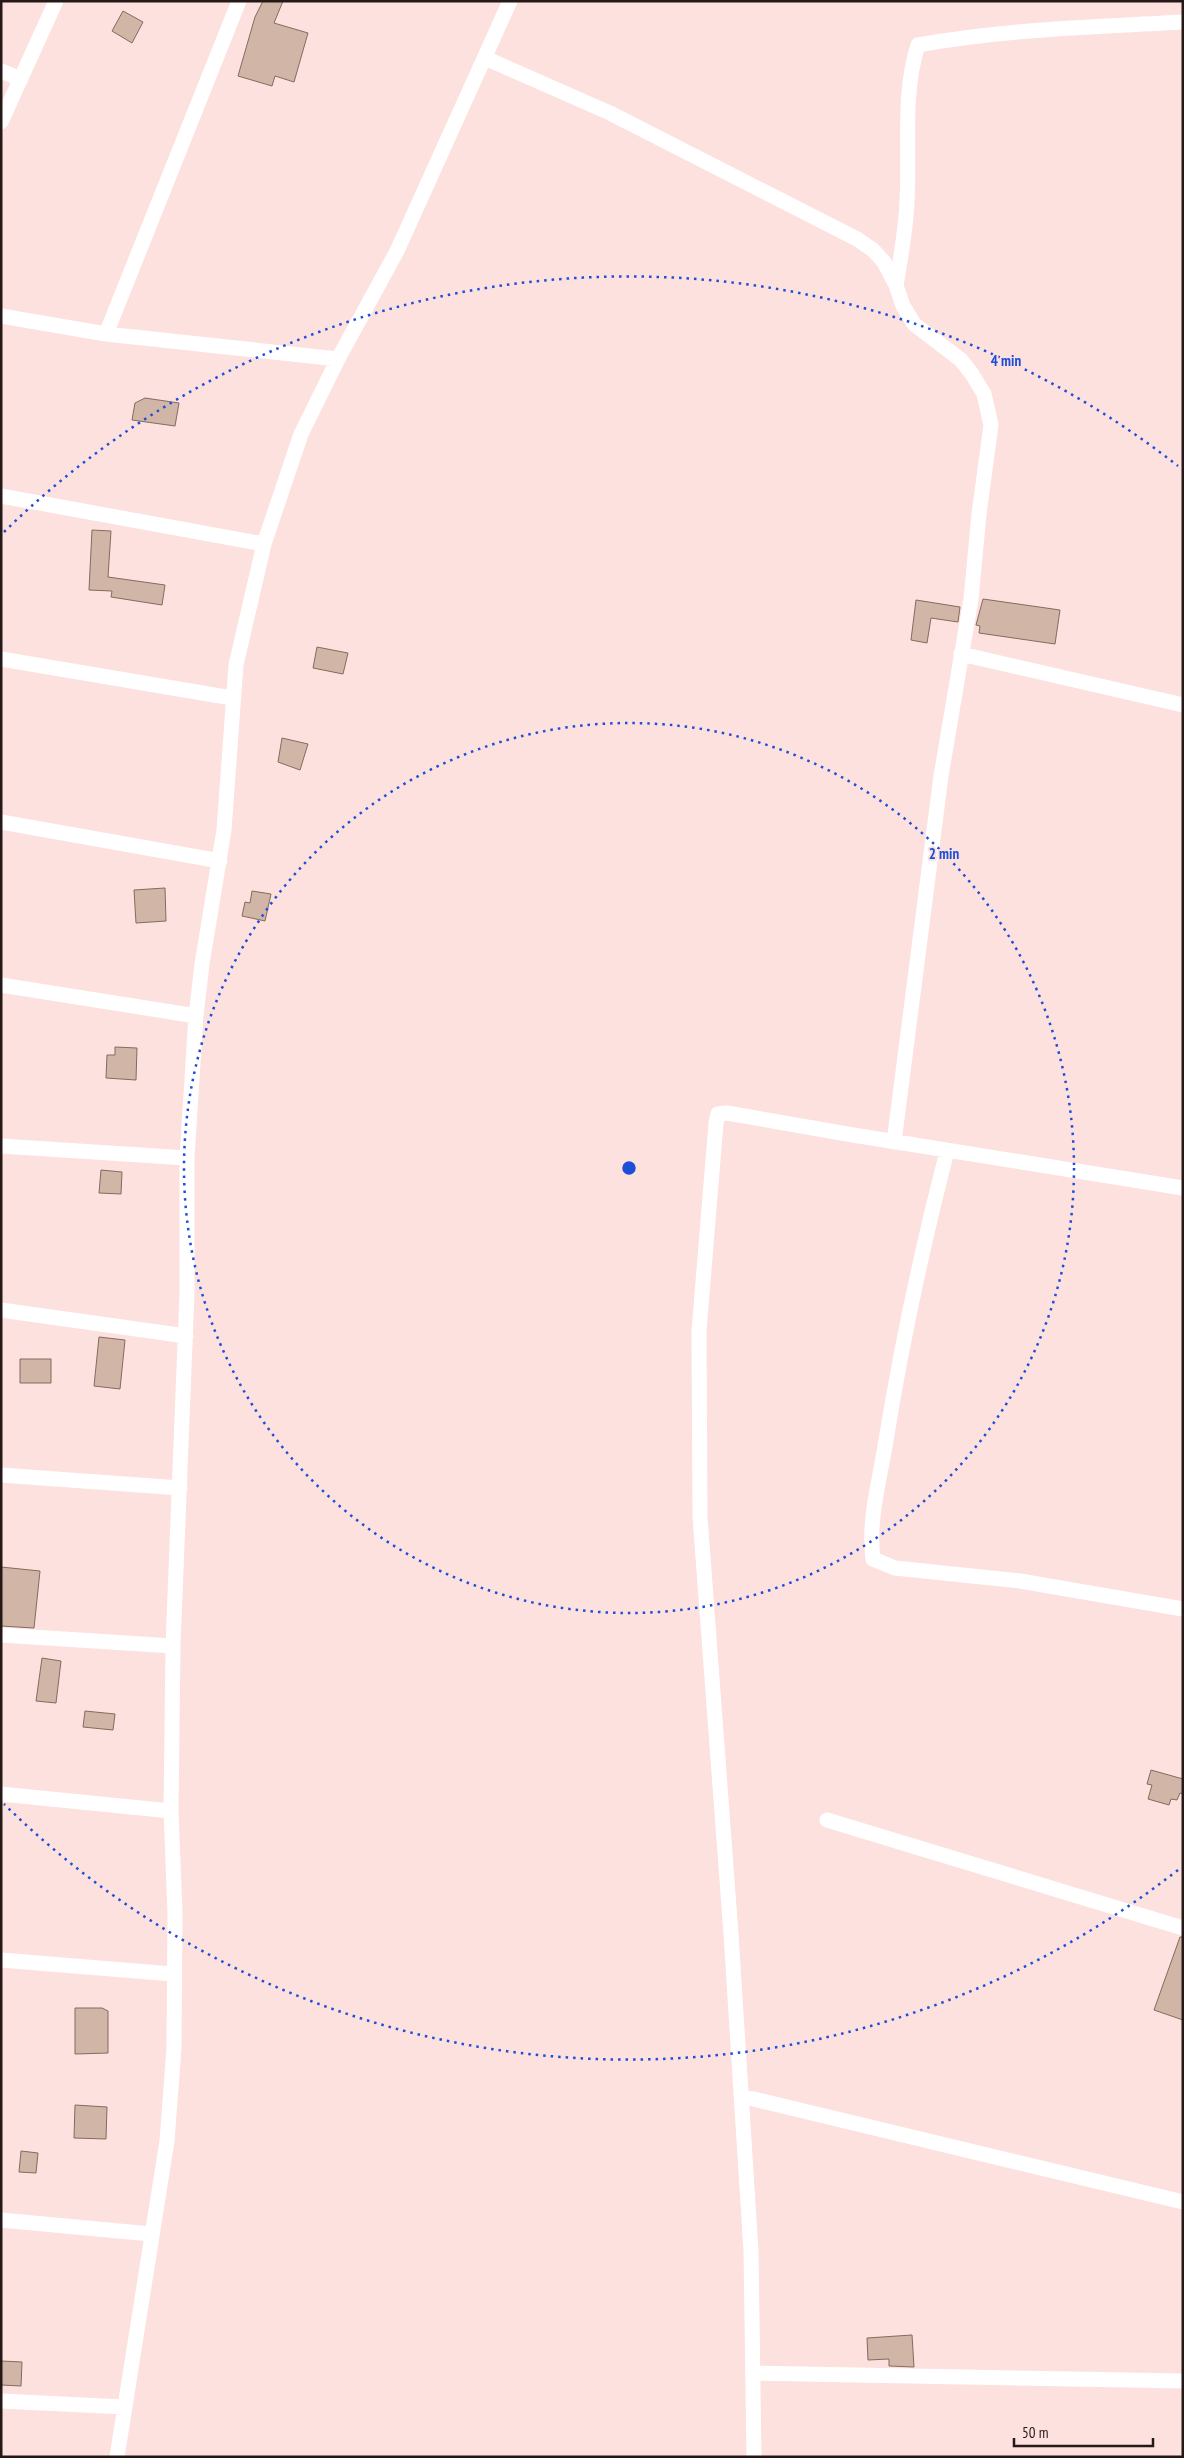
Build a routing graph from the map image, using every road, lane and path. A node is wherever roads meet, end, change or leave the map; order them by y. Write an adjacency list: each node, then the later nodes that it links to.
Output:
1 (56, 1): 7 (street)
2 (239, 1): 11 (street)
3 (510, 1): 5 (street)
4 (1183, 22): 9 (street)
5 (485, 58): 9 (street); 12 (street)
6 (1, 71): 7 (street)
7 (21, 79): 8 (street)
8 (1, 122)
9 (896, 285): 15 (street)
10 (1, 316): 11 (street)
11 (106, 334): 12 (street)
12 (338, 359): 14 (street)
13 (1, 496): 14 (street)
14 (264, 544): 17 (street)
15 (961, 654): 18 (street); 23 (street)
16 (1, 659): 17 (street)
17 (232, 698): 20 (street)
18 (1183, 705)
19 (1, 822): 20 (street)
20 (220, 861): 22 (street)
21 (1, 985): 22 (street)
22 (196, 1016): 26 (street)
23 (894, 1142): 25 (street); 41 (street)
24 (1, 1146): 26 (street)
25 (947, 1151): 27 (street); 32 (street)
26 (187, 1158): 29 (street)
27 (1183, 1188)
28 (1, 1310): 29 (street)
29 (186, 1336): 31 (street)
30 (1, 1475): 31 (street)
31 (180, 1488): 34 (street)
32 (1183, 1609)
33 (1, 1635): 34 (street)
34 (173, 1646): 36 (street)
35 (1, 1794): 36 (street)
36 (171, 1812): 40 (street)
37 (826, 1820): 38 (street)
38 (1183, 1928)
39 (1, 1960): 40 (street)
40 (174, 1974): 44 (street)
41 (741, 2096): 42 (street); 45 (street)
42 (1183, 2202)
43 (1, 2220): 44 (street)
44 (151, 2234): 48 (street)
45 (753, 2373): 46 (street); 50 (street)
46 (1183, 2381)
47 (1, 2401): 48 (street)
48 (125, 2407): 49 (street)
49 (117, 2457)
50 (754, 2457)

